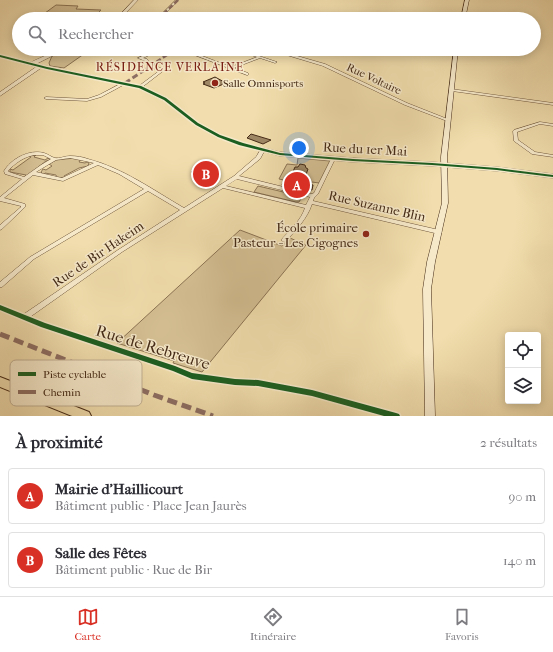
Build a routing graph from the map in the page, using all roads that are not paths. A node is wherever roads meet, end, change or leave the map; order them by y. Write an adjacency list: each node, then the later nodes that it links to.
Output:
1 (136, 0): 4 (street)
2 (178, 0): 5 (street)
3 (467, 0): 6 (street)
4 (124, 12)
5 (165, 12)
6 (464, 12)
7 (0, 56): 16 (street, Rue du 1er Mai)
8 (49, 56): 16 (street)
9 (145, 56): 21 (street)
10 (201, 56): 18 (street)
11 (254, 56): 14 (street)
12 (293, 56): 26 (street, Rue Voltaire)
13 (455, 56): 22 (street)
14 (259, 58): 15 (street); 18 (street)
15 (275, 62)
16 (31, 64): 17 (street, Rue du 1er Mai)
17 (40, 66): 20 (street, Rue du 1er Mai); 23 (street)
18 (233, 67): 19 (street)
19 (247, 74)
20 (125, 83): 21 (street, Rue du 1er Mai); 24 (street)
21 (140, 87): 28 (street, Rue du 1er Mai)
22 (452, 90): 25 (street); 26 (street)
23 (0, 94)
24 (46, 98)
25 (553, 104)
26 (448, 120): 33 (street)
27 (553, 126): 29 (street)
28 (263, 150): 31 (street, Rue du 1er Mai); 36 (street, Rue de Bir Hakeim)
29 (553, 156)
30 (54, 159): 32 (street); 34 (street); 37 (street)
31 (333, 159): 33 (street, Rue du 1er Mai); 40 (street)
32 (98, 163): 34 (street); 39 (street)
33 (444, 164): 35 (street, Rue du 1er Mai); 46 (street)
34 (33, 173): 37 (street)
35 (553, 176)
36 (236, 178): 38 (street, Rue de Bir Hakeim); 40 (street)
37 (26, 179): 41 (street)
38 (222, 186): 43 (street); 44 (street, Rue de Bir Hakeim)
39 (147, 189): 44 (street); 48 (street)
40 (313, 196): 42 (street)
41 (0, 199): 45 (street)
42 (310, 202): 43 (street); 46 (street, Rue Suzanne Blin)
43 (308, 207): 47 (street)
44 (183, 210): 50 (street, Rue de Bir Hakeim)
45 (0, 228)
46 (438, 232): 56 (street)
47 (284, 240)
48 (0, 285)
49 (0, 307): 50 (street, Rue de Rebreuve)
50 (25, 317): 55 (street, Rue de Rebreuve)
51 (0, 382): 52 (main road)
52 (10, 386)
53 (60, 406): 54 (main road)
54 (85, 416)
55 (396, 416)
56 (430, 416)

